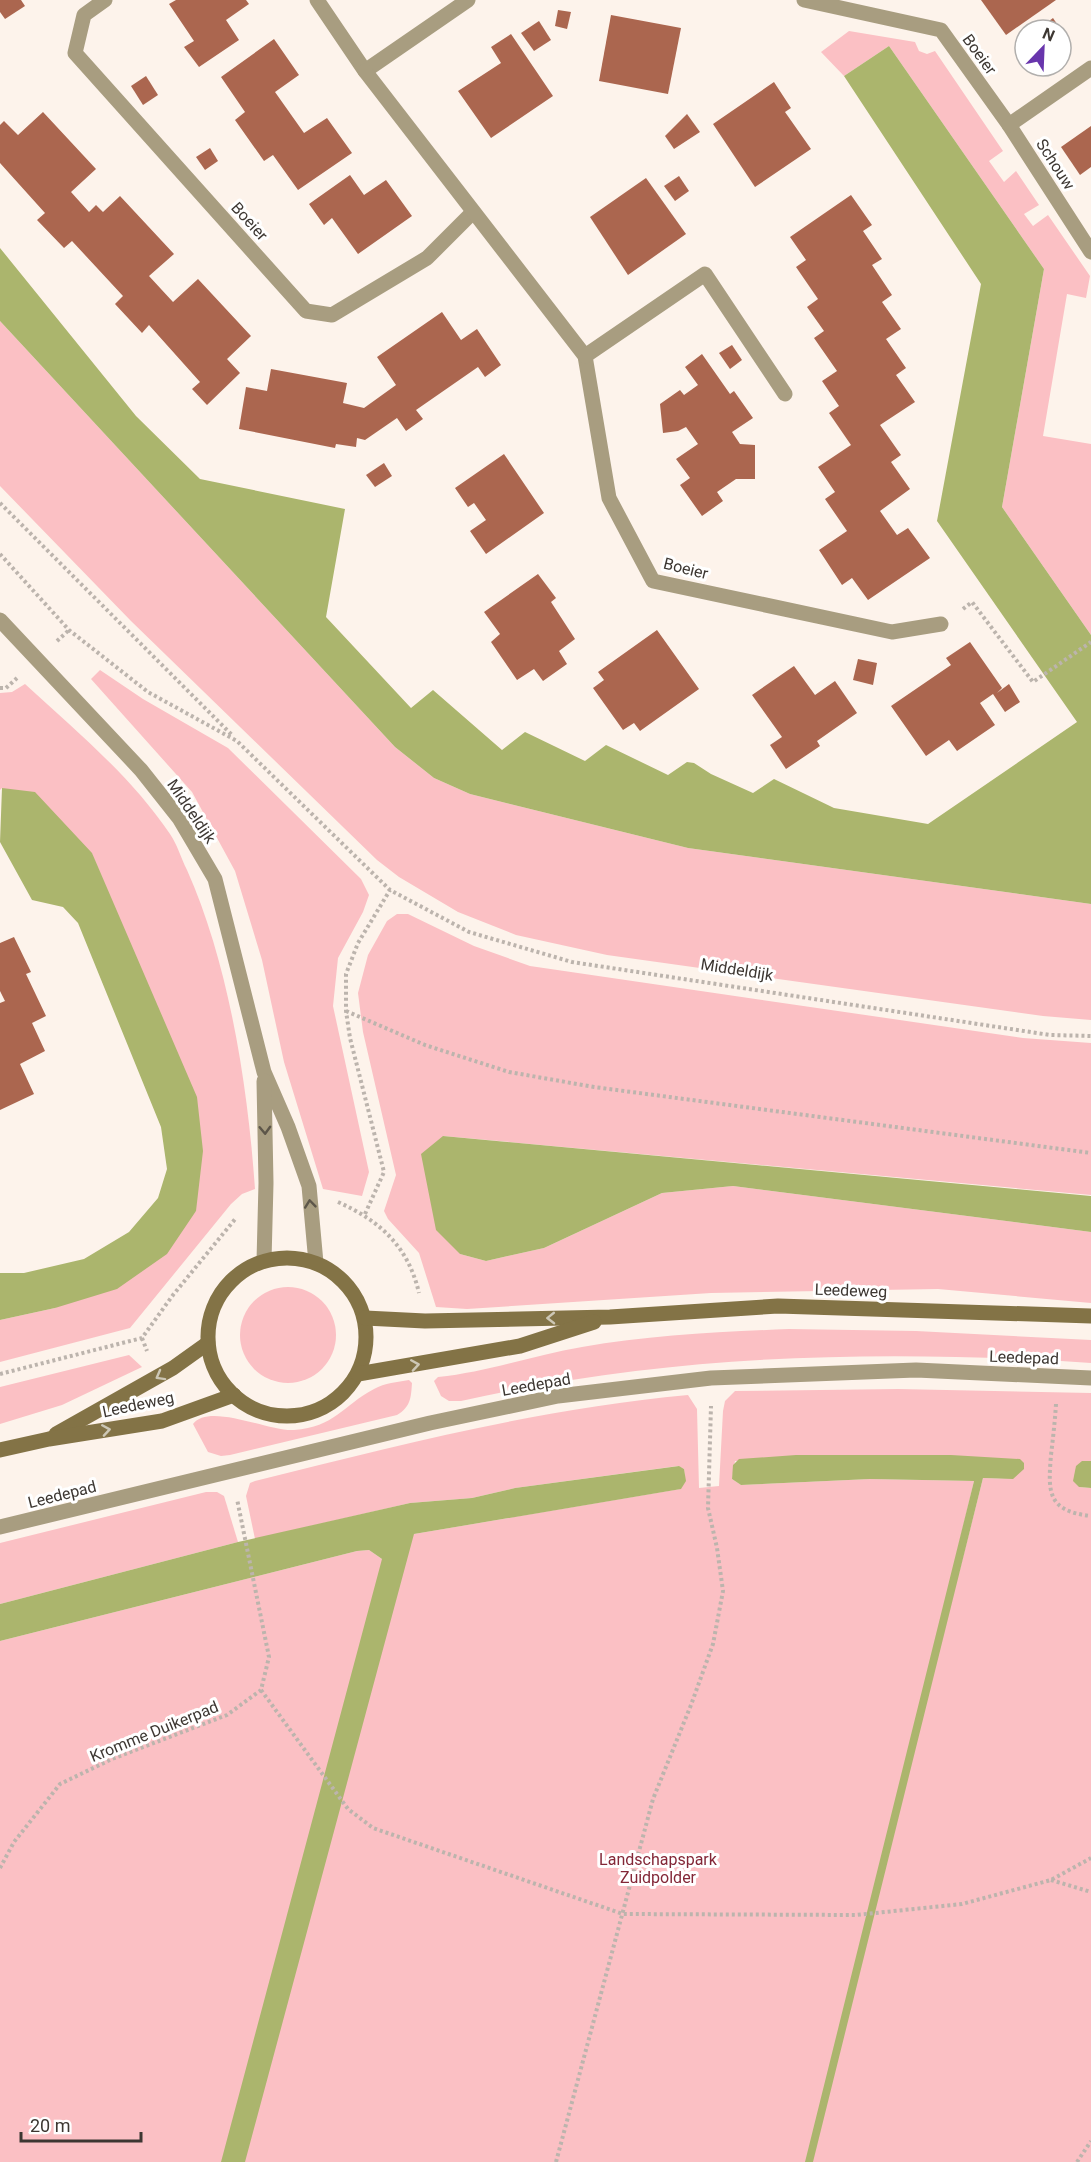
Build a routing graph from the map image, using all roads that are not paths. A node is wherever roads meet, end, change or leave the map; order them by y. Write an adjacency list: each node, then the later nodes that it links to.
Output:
1 (105, 0): 8 (street, Boeier)
2 (317, 0): 6 (street, Boeier)
3 (468, 0): 6 (street)
4 (804, 0): 7 (street, Boeier)
5 (1091, 68): 7 (street)
6 (365, 71): 8 (street, Boeier)
7 (1009, 125): 9 (street, Schouw)
8 (473, 212): 10 (street, Boeier)
9 (1091, 252)
10 (585, 356): 11 (street); 13 (street, Boeier)
11 (785, 394)
12 (0, 621): 14 (street, Middeldijk)
13 (941, 624)
14 (264, 1072): 15 (street, Middeldijk, one-way to 15); 16 (street, Middeldijk, one-way to 14)
15 (264, 1261): 16 (main road); 20 (main road)
16 (316, 1263): 19 (main road)
17 (1091, 1316): 18 (main road, Leedeweg)
18 (610, 1317): 19 (main road, Leedeweg, one-way to 19); 21 (main road, Leedeweg, one-way to 18)
19 (365, 1318): 21 (main road)
20 (208, 1343): 23 (main road); 24 (main road, Leedeweg, one-way to 24)
21 (358, 1374): 23 (main road)
22 (1091, 1378): 26 (street, Leedepad)
23 (234, 1395): 24 (main road, Leedeweg, one-way to 23)
24 (49, 1439): 25 (main road, Leedeweg)
25 (0, 1450)
26 (0, 1527)

